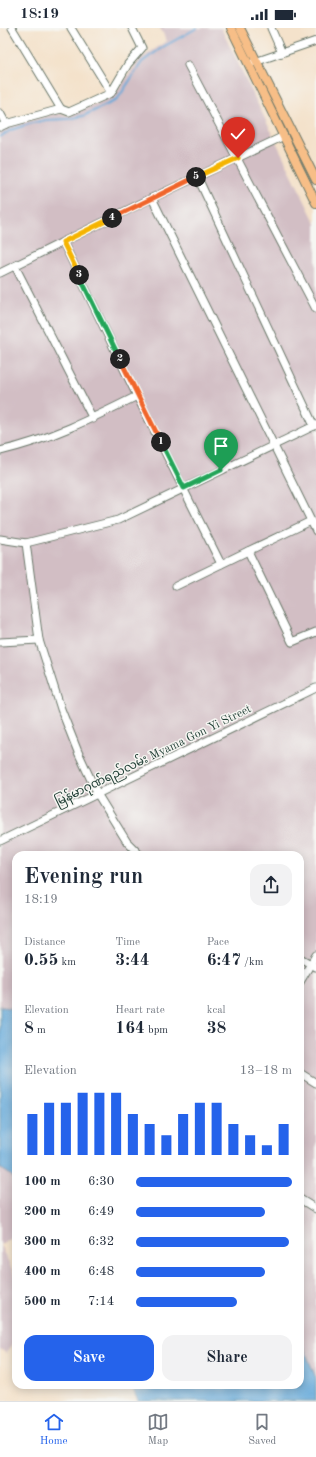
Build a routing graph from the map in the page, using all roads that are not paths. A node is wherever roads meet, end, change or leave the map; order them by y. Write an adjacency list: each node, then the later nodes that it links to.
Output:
1 (12, 28): 12 (street)
2 (71, 28): 11 (street)
3 (132, 28): 11 (street)
4 (231, 28): 9 (main road)
5 (240, 28): 9 (main road)
6 (271, 28): 8 (street)
7 (316, 41): 8 (street)
8 (282, 53): 9 (street)
9 (252, 63): 15 (main road)
10 (188, 66): 16 (street)
11 (111, 93): 12 (street)
12 (60, 109): 14 (street)
13 (0, 113): 14 (street)
14 (3, 126)
15 (288, 135): 16 (street); 18 (main road); 20 (main road)
16 (238, 158): 17 (street); 24 (street)
17 (197, 176): 19 (street); 27 (street)
18 (316, 180)
19 (152, 198): 21 (street); 28 (street)
20 (316, 203)
21 (63, 242): 22 (street); 25 (street)
22 (16, 266): 23 (street); 26 (street)
23 (0, 274)
24 (316, 309)
25 (137, 396): 26 (street); 30 (street)
26 (93, 418): 29 (street)
27 (315, 425): 28 (street)
28 (274, 445): 30 (street); 31 (street)
29 (0, 451)
30 (184, 488): 34 (street); 36 (street)
31 (311, 521): 32 (street); 35 (street)
32 (316, 531)
33 (0, 539): 34 (street)
34 (26, 543): 39 (street)
35 (248, 551): 36 (street); 38 (street)
36 (221, 564): 37 (street)
37 (176, 586)
38 (316, 632)
39 (39, 640): 40 (street); 42 (street)
40 (0, 642)
41 (316, 688): 42 (street, မြန်မာဂုဏ်ရည်လမ်း Myama Gon Yi Street)
42 (98, 795): 43 (street, မြန်မာဂုဏ်ရည်လမ်း Myama Gon Yi Street); 44 (street)
43 (0, 841)
44 (136, 851)
45 (316, 955): 47 (street)
46 (304, 960): 47 (street)
47 (313, 965): 48 (street)
48 (304, 977)
49 (304, 1076): 50 (street)
50 (316, 1083)
51 (304, 1202): 52 (street)
52 (316, 1209)

